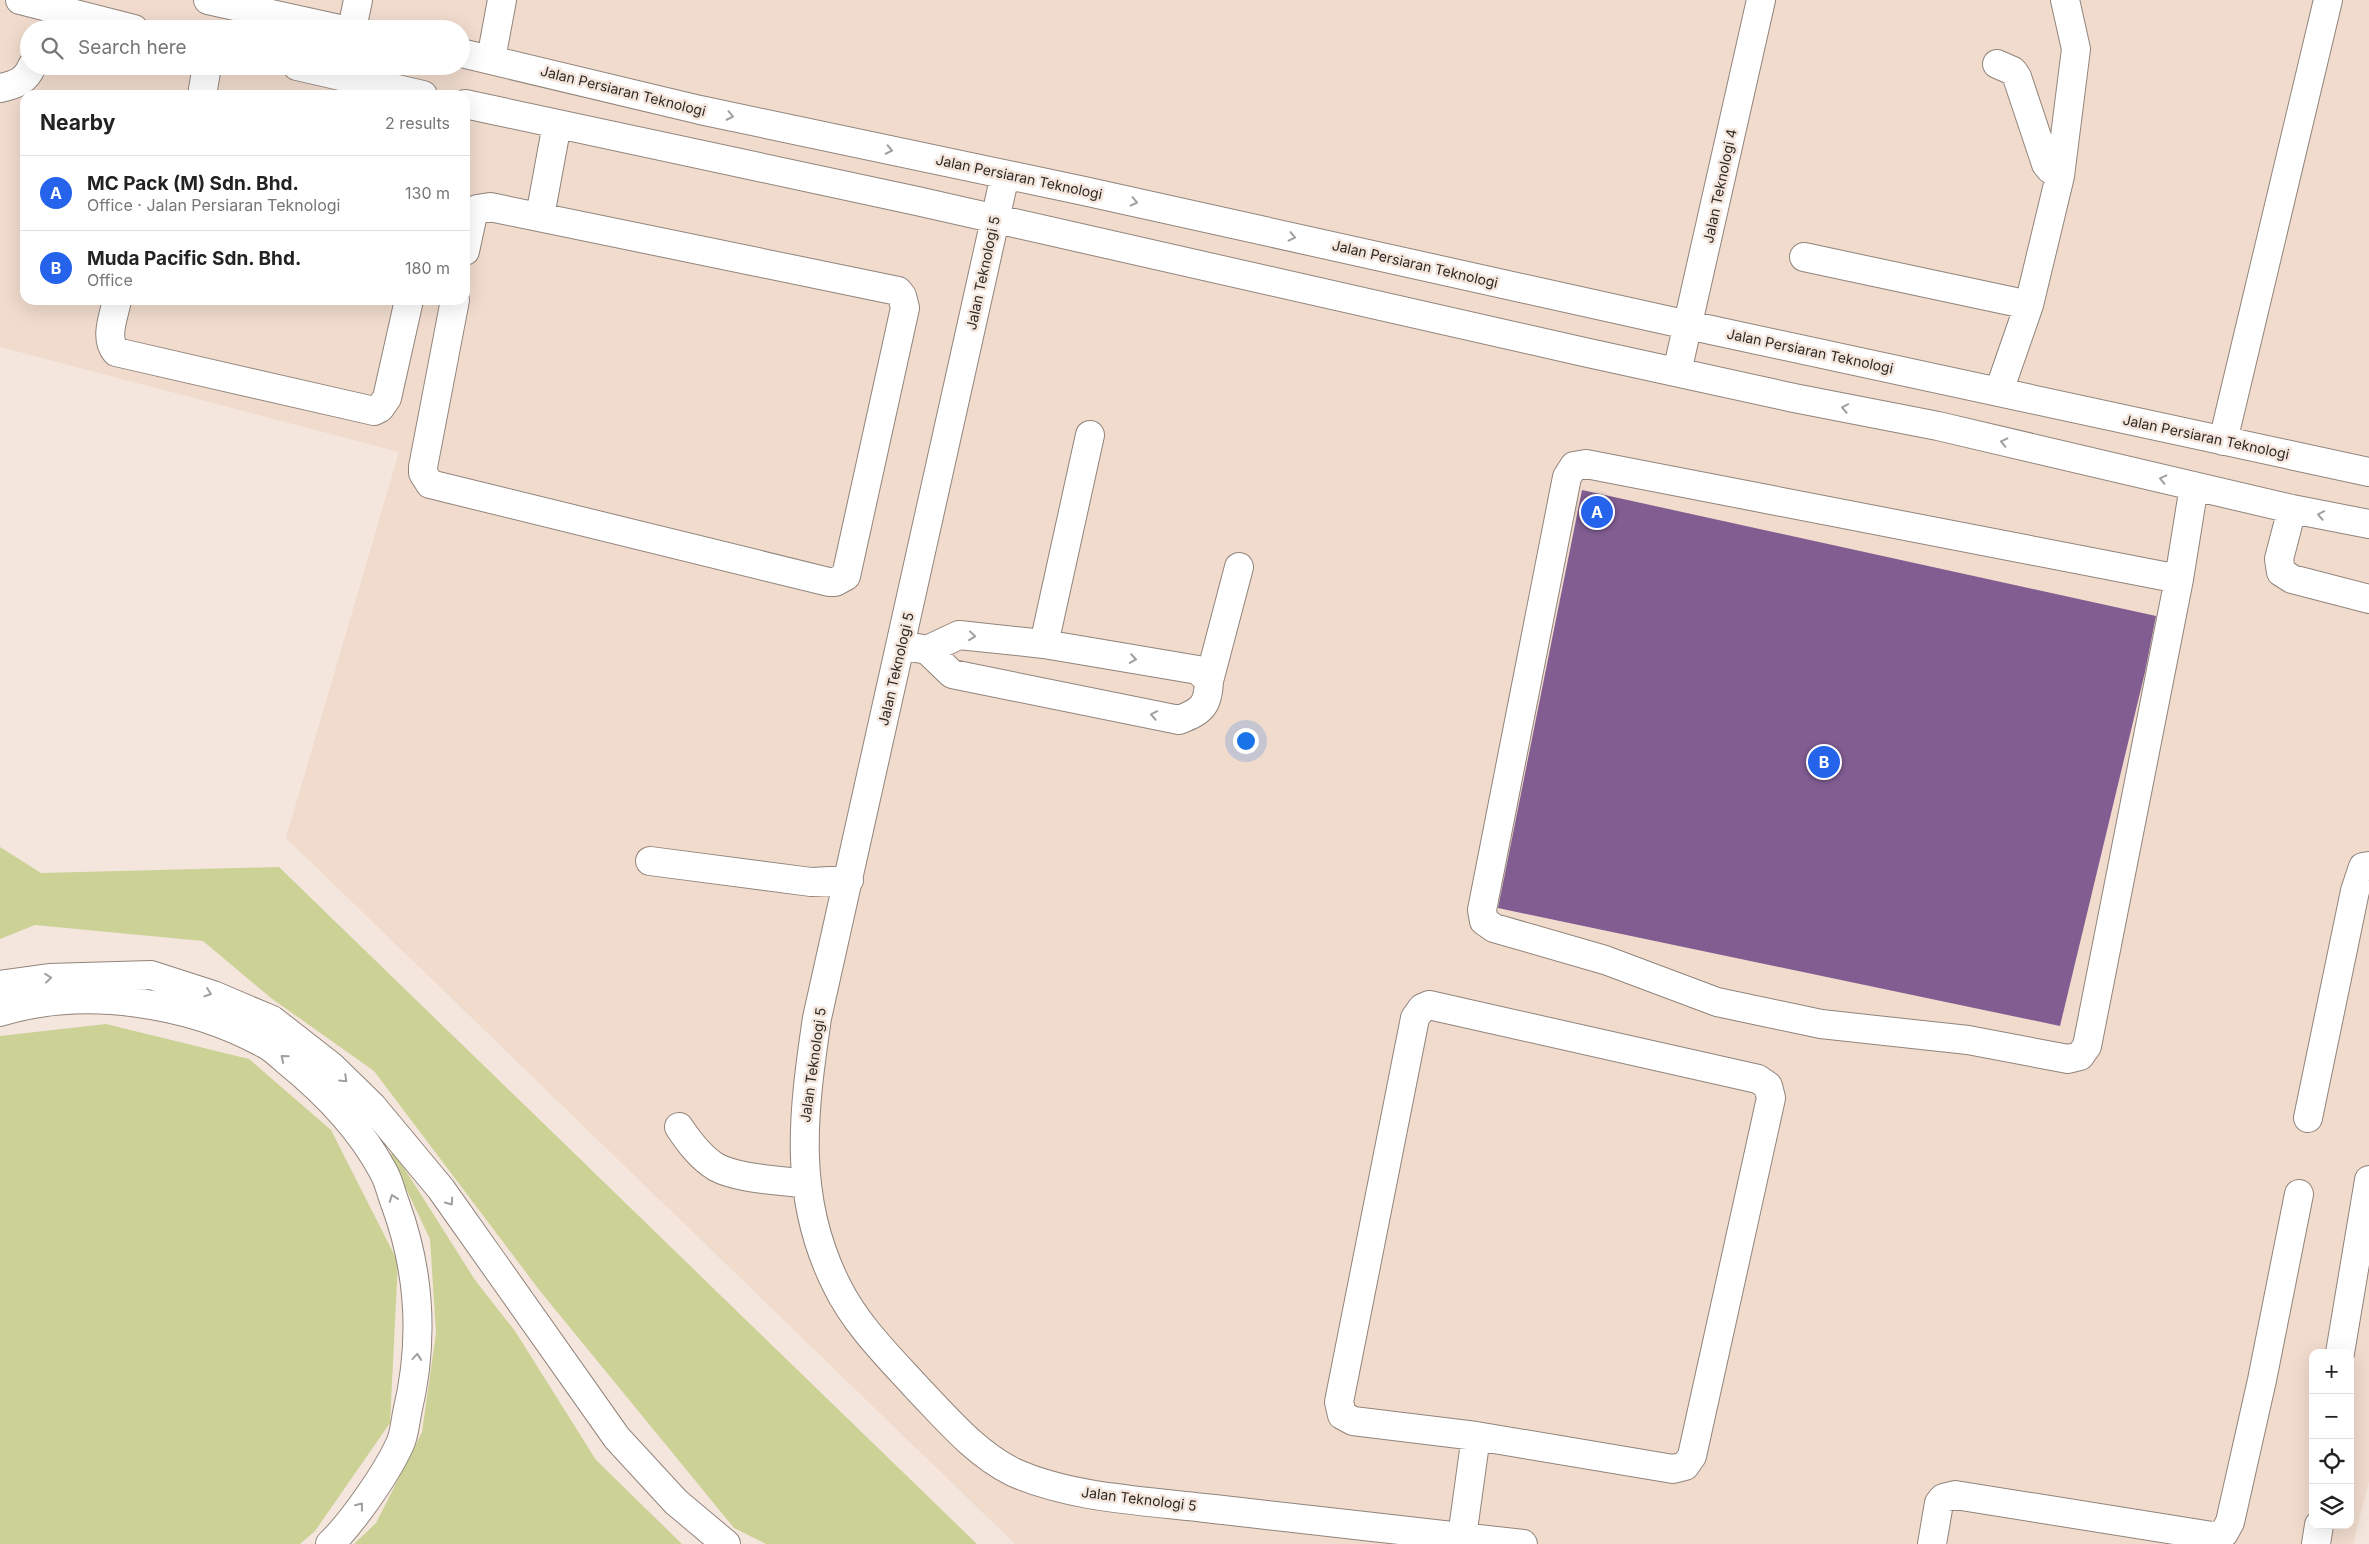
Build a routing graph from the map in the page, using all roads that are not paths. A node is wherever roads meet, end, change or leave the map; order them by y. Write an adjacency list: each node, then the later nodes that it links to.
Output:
1 (20, 0): 8 (main road)
2 (208, 0): 10 (main road)
3 (358, 0): 11 (main road)
4 (502, 0): 13 (main road)
5 (1761, 0): 33 (main road, Jalan Teknologi 4)
6 (2065, 0): 24 (main road)
7 (2328, 0): 37 (main road)
8 (45, 18): 9 (main road)
9 (61, 20)
10 (298, 20)
11 (354, 20)
12 (470, 55): 13 (main road, Jalan Persiaran Teknologi)
13 (491, 59): 23 (main road, Jalan Persiaran Teknologi, one-way to 23)
14 (1997, 64): 24 (main road)
15 (27, 75): 18 (main road)
16 (205, 75): 19 (main road)
17 (355, 75): 20 (main road)
18 (0, 88)
19 (203, 90)
20 (406, 90)
21 (470, 105): 22 (main road)
22 (557, 124): 25 (main road); 26 (main road)
23 (1005, 175): 26 (main road, Jalan Teknologi 5); 33 (main road, Jalan Persiaran Teknologi, one-way to 33)
24 (2060, 176): 32 (main road)
25 (540, 216): 27 (main road); 31 (main road)
26 (995, 218): 34 (main road); 46 (main road, Jalan Teknologi 5)
27 (470, 225)
28 (1804, 257): 32 (main road)
29 (116, 305): 30 (main road)
30 (408, 305)
31 (455, 305)
32 (2029, 305): 35 (main road)
33 (1688, 325): 34 (main road, Jalan Teknologi 4); 35 (main road, Jalan Persiaran Teknologi)
34 (1677, 372): 39 (main road, one-way to 34)
35 (1999, 391): 37 (main road, Jalan Persiaran Teknologi)
36 (1090, 435): 45 (main road)
37 (2223, 441): 38 (main road, Jalan Persiaran Teknologi)
38 (2369, 472)
39 (2194, 486): 40 (main road); 43 (main road)
40 (2292, 509): 41 (main road, one-way to 40); 44 (main road)
41 (2369, 524)
42 (1239, 567): 47 (main road)
43 (2179, 579): 43 (main road)
44 (2369, 599)
45 (1044, 644): 46 (main road, one-way to 45); 47 (main road, one-way to 47)
46 (914, 648): 47 (main road, one-way to 46); 50 (main road, Jalan Teknologi 5)
47 (1209, 681)
48 (650, 861): 50 (main road)
49 (2369, 866): 53 (main road)
50 (849, 880): 56 (main road, Jalan Teknologi 5)
51 (0, 985): 63 (main road, one-way to 63)
52 (0, 1012): 62 (main road, one-way to 52)
53 (2308, 1118)
54 (679, 1127): 56 (main road)
55 (2369, 1180): 58 (main road)
56 (805, 1184): 61 (main road, Jalan Teknologi 5)
57 (2299, 1194): 65 (main road)
58 (2341, 1349)
59 (1476, 1436): 59 (main road); 61 (main road)
60 (2318, 1529): 66 (main road)
61 (1462, 1537): 64 (main road, Jalan Teknologi 5)
62 (330, 1544)
63 (726, 1544)
64 (1523, 1544)
65 (1932, 1544)
66 (2316, 1544)

